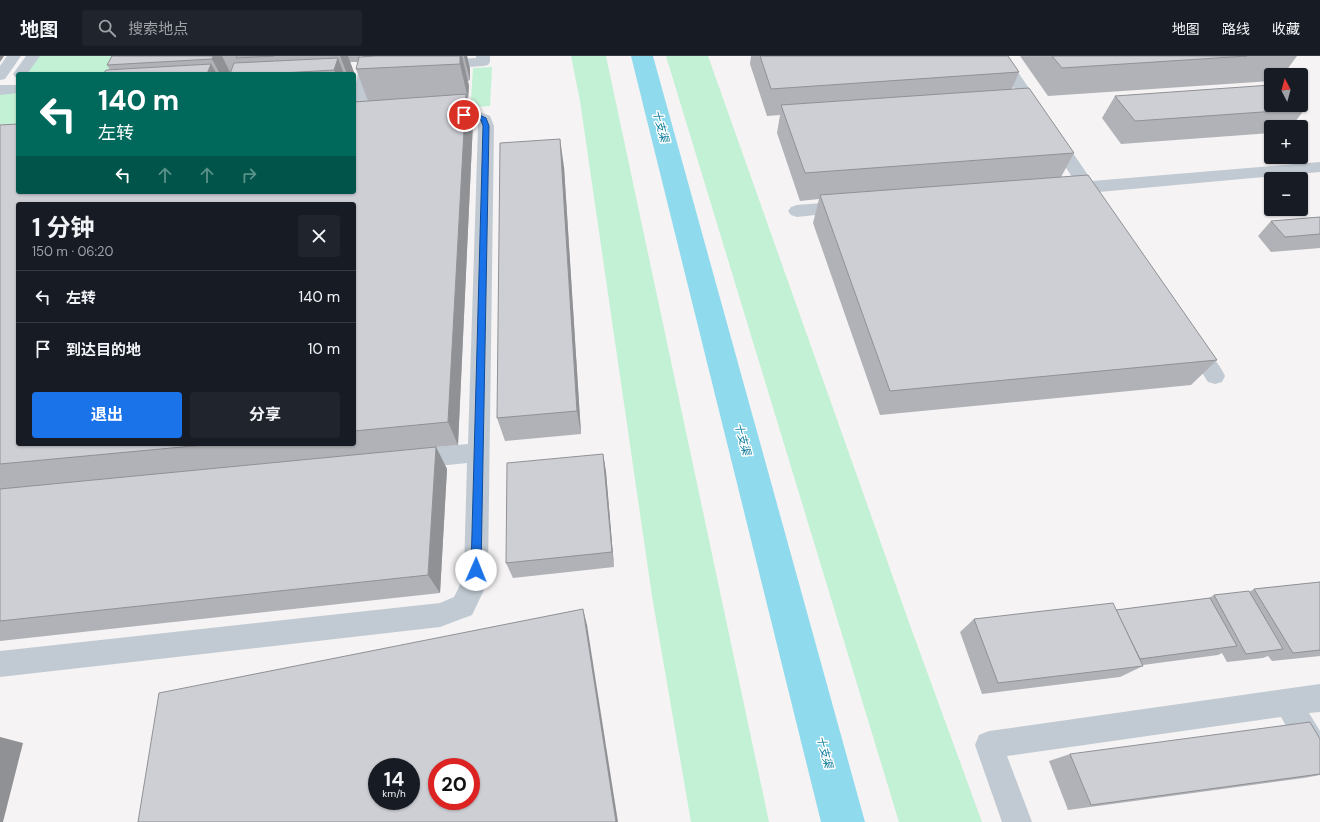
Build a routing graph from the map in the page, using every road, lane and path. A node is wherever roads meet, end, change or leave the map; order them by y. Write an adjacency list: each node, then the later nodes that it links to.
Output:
1 (14, 56): 10 (lane)
2 (32, 56): 9 (lane)
3 (483, 56): 6 (lane)
4 (1000, 56): 14 (lane)
5 (368, 62): 7 (lane); 8 (lane); 11 (lane)
6 (428, 65)
7 (382, 68)
8 (352, 70)
9 (21, 72)
10 (0, 76)
11 (359, 104)
12 (424, 117): 21 (lane)
13 (1320, 167): 14 (lane)
14 (1088, 187): 15 (lane); 18 (lane)
15 (1048, 190)
16 (860, 206): 17 (lane)
17 (798, 211)
18 (1105, 213)
19 (1184, 330): 20 (lane)
20 (1215, 376)
21 (479, 452): 22 (lane); 23 (lane)
22 (392, 461)
23 (0, 664)
24 (1320, 698): 25 (lane)
25 (1288, 703): 26 (lane); 27 (lane)
26 (1320, 758)
27 (1017, 822)

